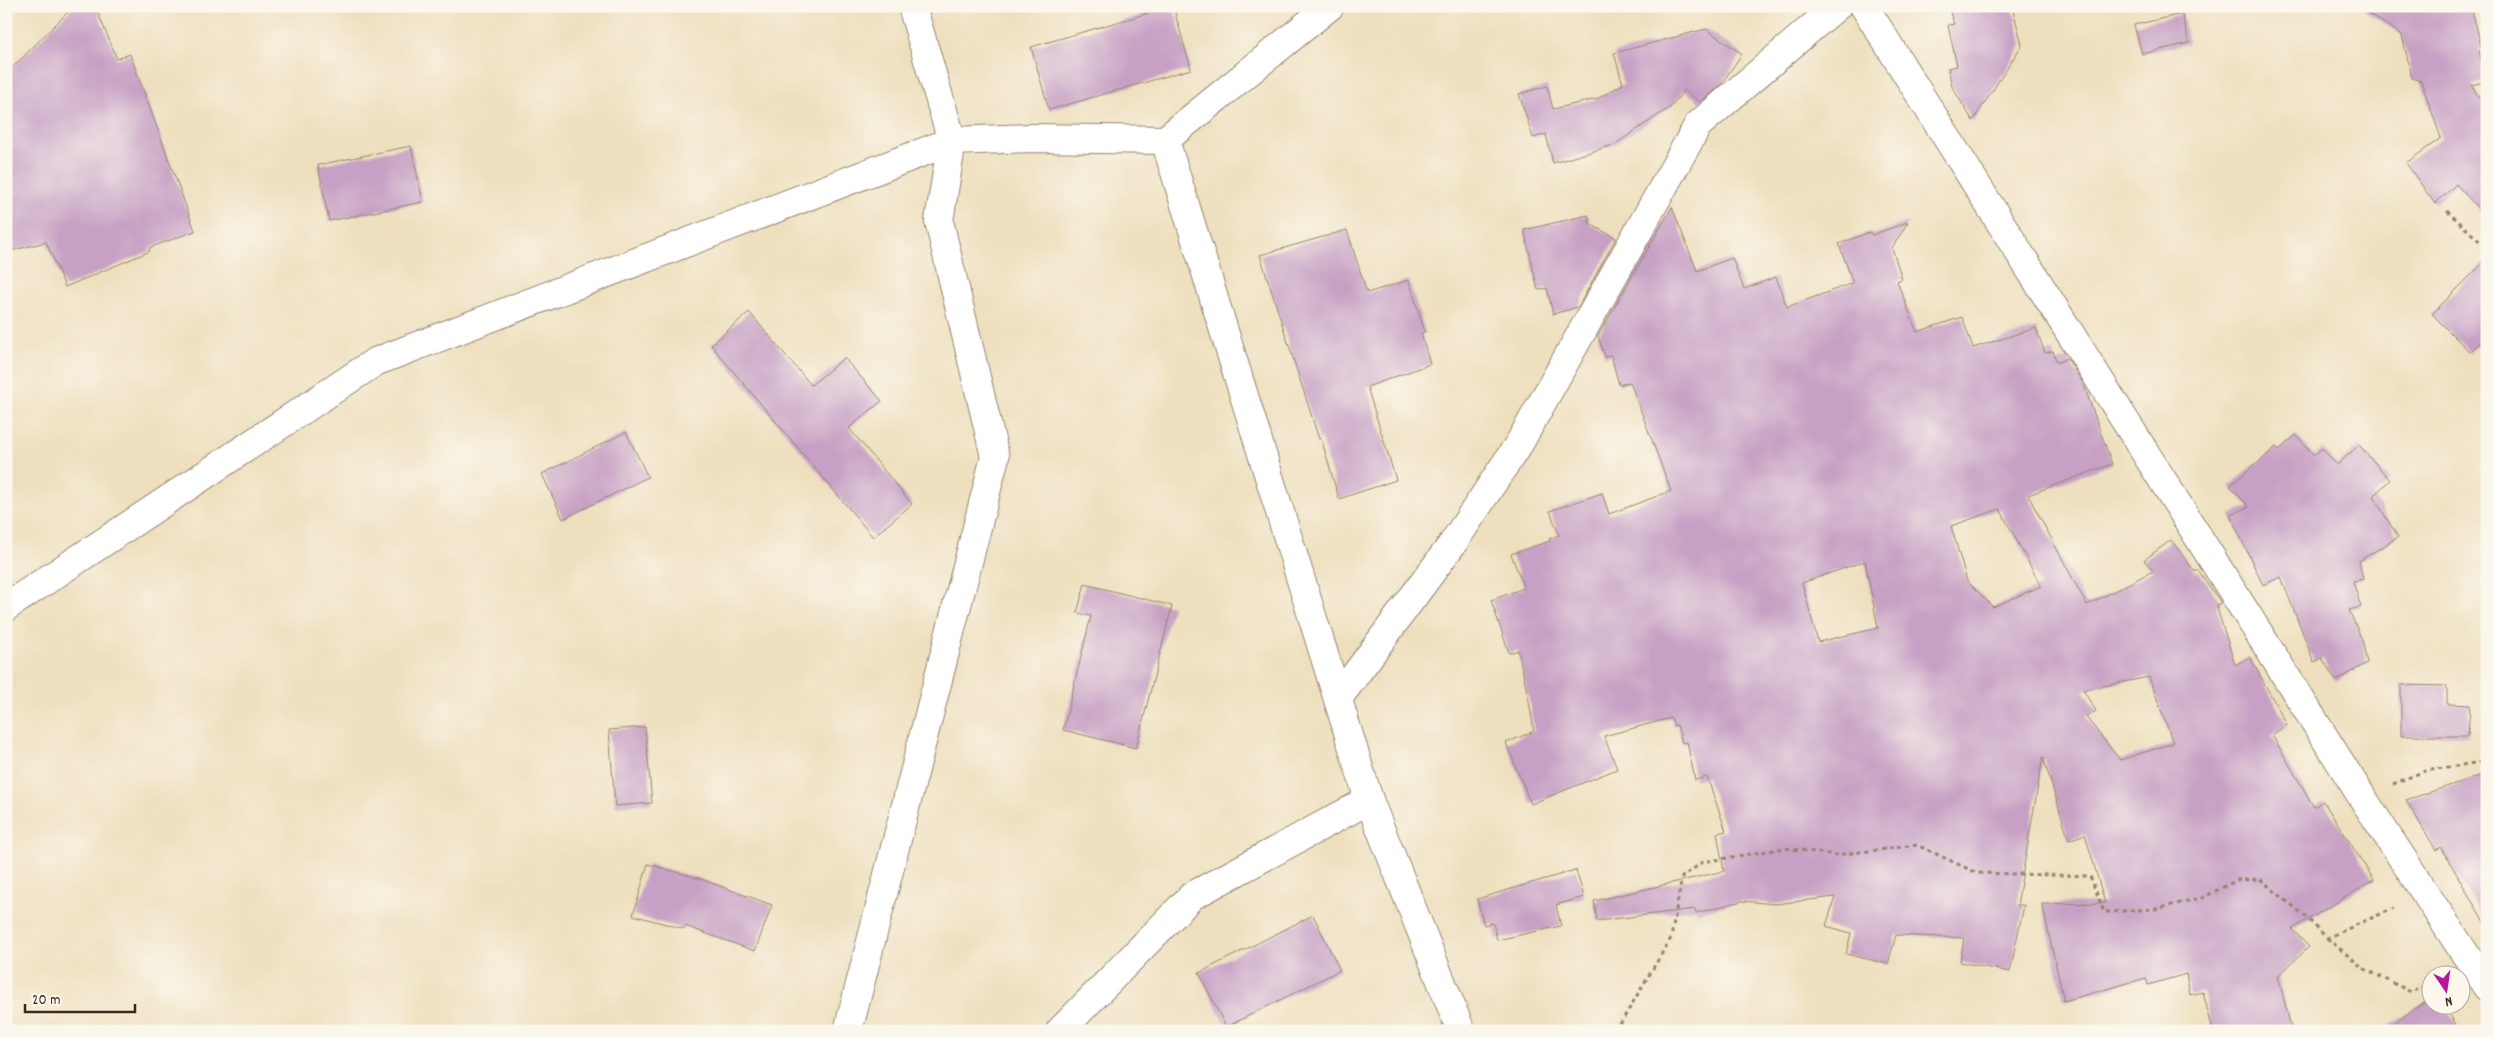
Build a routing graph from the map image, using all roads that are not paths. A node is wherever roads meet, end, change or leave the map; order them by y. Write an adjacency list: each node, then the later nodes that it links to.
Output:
1 (912, 6): 6 (street)
2 (1330, 6): 5 (street)
3 (1837, 6): 8 (street)
4 (1864, 6): 10 (street)
5 (1165, 140): 6 (street); 8 (street)
6 (952, 141): 7 (street); 11 (street)
7 (6, 607)
8 (1339, 697): 9 (street)
9 (1369, 800): 12 (street); 13 (street)
10 (2487, 987)
11 (848, 1031)
12 (1060, 1031)
13 (1461, 1031)

